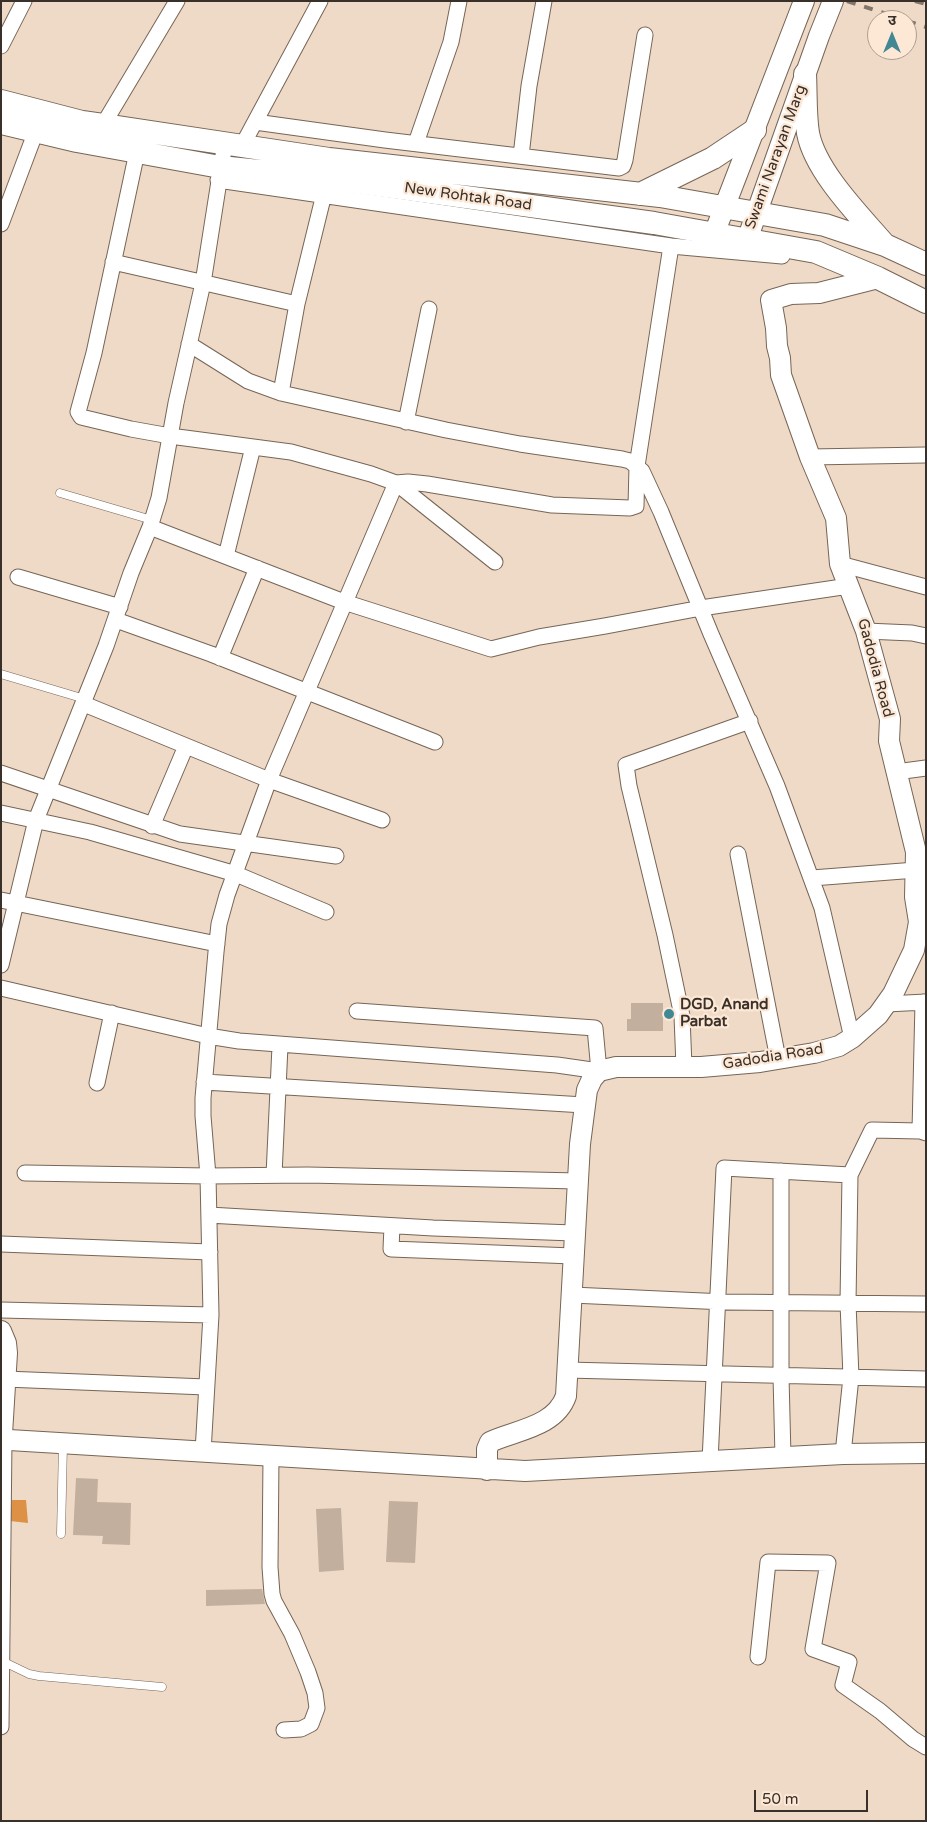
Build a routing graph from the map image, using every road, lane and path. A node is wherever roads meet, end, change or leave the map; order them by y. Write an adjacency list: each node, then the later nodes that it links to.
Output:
1 (24, 1): 9 (street)
2 (177, 1): 14 (street)
3 (320, 1): 12 (street)
4 (460, 1): 17 (street)
5 (544, 1): 20 (street)
6 (804, 1): 15 (street, Swami Narayan Marg)
7 (833, 1): 10 (street, Swami Narayan Marg)
8 (645, 35): 20 (street)
9 (1, 46)
10 (806, 74): 25 (street, Swami Narayan Marg); 29 (main road)
11 (1, 101): 14 (main road, New Rohtak Road)
12 (255, 122): 17 (street); 18 (street)
13 (1, 123): 16 (main road, New Rohtak Road)
14 (103, 125): 18 (main road, New Rohtak Road)
15 (755, 130): 23 (main road); 24 (street, Swami Narayan Marg)
16 (36, 131): 19 (main road, New Rohtak Road); 26 (street)
17 (416, 143): 20 (street)
18 (233, 144): 21 (street); 23 (main road, New Rohtak Road)
19 (138, 152): 21 (main road, New Rohtak Road); 31 (street)
20 (521, 156)
21 (219, 174): 22 (street); 27 (main road, New Rohtak Road); 34 (street)
22 (324, 194): 30 (street); 36 (street)
23 (640, 194): 24 (main road, New Rohtak Road)
24 (725, 208): 25 (main road, New Rohtak Road); 27 (street, Swami Narayan Marg)
25 (756, 213): 28 (street, Swami Narayan Marg); 29 (main road, New Rohtak Road)
26 (1, 224)
27 (714, 234): 28 (main road, New Rohtak Road)
28 (747, 240): 33 (main road, New Rohtak Road)
29 (885, 245): 32 (main road, New Rohtak Road)
30 (671, 246): 33 (street); 45 (street)
31 (114, 262): 34 (street); 41 (street)
32 (925, 262)
33 (873, 279): 35 (main road, New Rohtak Road); 44 (street, Gadodia Road)
34 (203, 283): 36 (street); 38 (street)
35 (926, 302)
36 (297, 304): 39 (street)
37 (429, 309): 40 (street)
38 (189, 344): 39 (street); 41 (street)
39 (281, 394): 40 (street)
40 (406, 422): 45 (street)
41 (170, 436): 42 (street); 48 (street)
42 (253, 447): 46 (street); 49 (street)
43 (926, 456): 44 (street)
44 (810, 457): 51 (street, Gadodia Road)
45 (637, 466): 46 (street); 57 (street)
46 (396, 483): 50 (street); 56 (street)
47 (60, 494): 48 (lane)
48 (151, 524): 49 (street); 58 (street)
49 (226, 556): 52 (street)
50 (495, 562)
51 (840, 564): 54 (street, Gadodia Road); 55 (street)
52 (257, 568): 56 (street); 61 (street)
53 (18, 577): 58 (street)
54 (850, 586): 57 (street); 59 (street, Gadodia Road)
55 (926, 588)
56 (344, 602): 57 (street); 63 (street)
57 (701, 608): 65 (street)
58 (118, 614): 61 (street); 64 (street)
59 (866, 631): 60 (street); 69 (street, Gadodia Road)
60 (926, 636)
61 (220, 658): 63 (street)
62 (1, 674): 64 (lane)
63 (307, 692): 66 (street); 71 (street)
64 (85, 702): 67 (street); 72 (street)
65 (750, 721): 82 (street); 98 (street)
66 (435, 742)
67 (186, 746): 71 (street); 76 (street)
68 (926, 768): 69 (street)
69 (896, 772): 80 (street, Gadodia Road)
70 (1, 774): 72 (street)
71 (269, 780): 75 (street); 77 (street)
72 (49, 789): 74 (street); 76 (street)
73 (1, 812): 74 (street)
74 (36, 820): 81 (street); 84 (street)
75 (382, 820)
76 (152, 826): 77 (street)
77 (246, 844): 79 (street); 81 (street)
78 (738, 854): 97 (street)
79 (336, 856)
80 (919, 858): 82 (street); 83 (street, Gadodia Road)
81 (236, 874): 85 (street); 86 (street)
82 (812, 878): 95 (street)
83 (921, 897): 87 (street, Gadodia Road)
84 (9, 902): 86 (street); 88 (street)
85 (326, 912)
86 (217, 944): 94 (street)
87 (920, 951): 91 (street, Gadodia Road)
88 (1, 965)
89 (1, 988): 93 (street)
90 (924, 1002): 91 (street); 104 (street)
91 (886, 1004): 95 (street, Gadodia Road)
92 (357, 1011): 99 (street)
93 (112, 1012): 94 (street); 101 (street)
94 (208, 1036): 96 (street); 100 (street)
95 (852, 1038): 97 (street, Gadodia Road)
96 (280, 1046): 99 (street); 102 (street)
97 (778, 1059): 98 (street, Gadodia Road)
98 (684, 1067): 99 (street, Gadodia Road)
99 (600, 1071): 103 (street)
100 (204, 1082): 102 (street); 109 (street)
101 (97, 1083)
102 (278, 1087): 103 (street); 107 (street)
103 (584, 1105): 110 (street)
104 (923, 1132): 108 (street)
105 (781, 1171): 108 (street); 118 (street); 119 (street)
106 (26, 1173): 109 (street)
107 (274, 1175): 109 (street); 110 (street)
108 (850, 1175): 120 (street)
109 (208, 1176): 111 (street)
110 (578, 1181): 113 (street)
111 (209, 1215): 112 (street); 115 (street)
112 (392, 1226): 113 (street); 116 (street)
113 (574, 1233): 116 (street)
114 (1, 1244): 115 (street)
115 (210, 1252): 123 (street)
116 (574, 1256): 117 (street)
117 (572, 1296): 118 (street); 125 (street)
118 (716, 1301): 119 (street); 126 (street)
119 (782, 1302): 120 (street); 127 (street)
120 (848, 1303): 121 (street); 128 (street)
121 (926, 1304)
122 (1, 1310): 123 (street)
123 (211, 1315): 131 (street)
124 (1, 1331): 129 (street)
125 (568, 1370): 126 (street); 140 (street)
126 (713, 1374): 127 (street); 139 (street)
127 (781, 1376): 128 (street); 138 (street)
128 (851, 1377): 130 (street); 136 (street)
129 (5, 1379): 131 (street); 132 (street)
130 (926, 1379)
131 (206, 1387): 134 (street)
132 (3, 1438): 133 (street); 141 (street)
133 (64, 1444): 134 (street); 142 (lane)
134 (203, 1452): 137 (street)
135 (926, 1453): 136 (street)
136 (843, 1454): 138 (street)
137 (272, 1456): 140 (street); 147 (street)
138 (783, 1457): 139 (street)
139 (710, 1461): 140 (street)
140 (487, 1470)
141 (2, 1531): 144 (street)
142 (62, 1534)
143 (758, 1657): 148 (street)
144 (2, 1661): 145 (lane); 146 (street)
145 (162, 1687)
146 (1, 1727)
147 (284, 1730)
148 (926, 1747)

